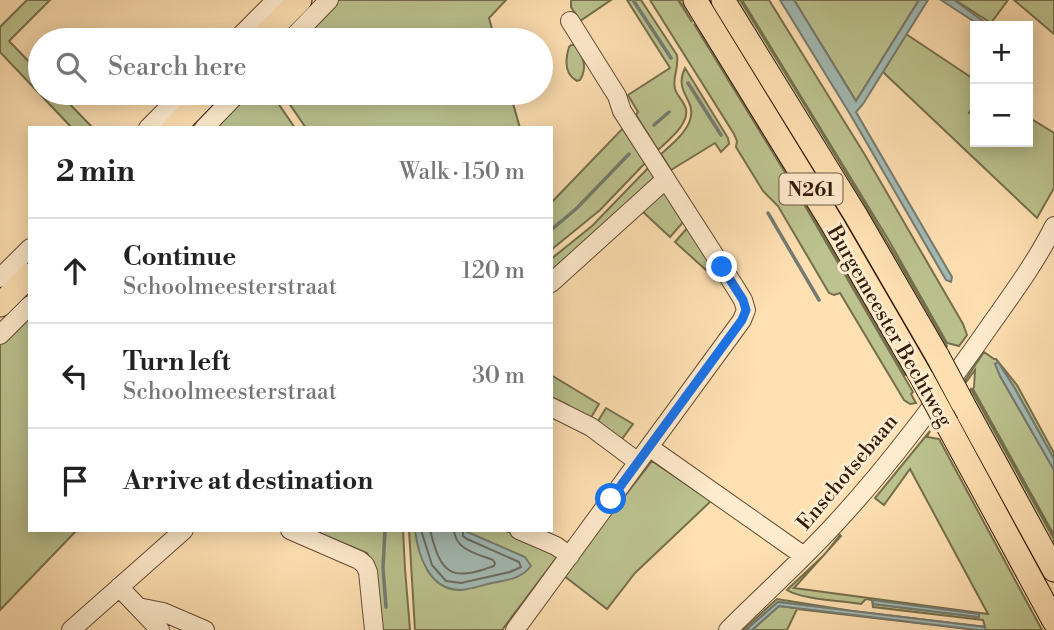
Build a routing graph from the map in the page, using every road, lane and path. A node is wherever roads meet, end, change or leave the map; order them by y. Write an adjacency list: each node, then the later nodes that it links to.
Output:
1 (276, 0): 7 (street)
2 (300, 0): 8 (main road)
3 (329, 0): 9 (street)
4 (695, 0): 36 (main road, Burgemeester Bechtweg / N261, bridge)
5 (723, 0): 33 (main road, Burgemeester Bechtweg / N261, bridge)
6 (570, 21): 16 (street)
7 (248, 28)
8 (272, 28)
9 (302, 28)
10 (171, 105): 13 (street)
11 (196, 105): 14 (main road)
12 (226, 105): 15 (street)
13 (150, 126)
14 (176, 126)
15 (206, 126)
16 (666, 179): 21 (street); 26 (street)
17 (1054, 226): 32 (street, Enschotsebaan)
18 (28, 249): 20 (street)
19 (28, 277): 22 (main road)
20 (0, 278)
21 (553, 281)
22 (0, 305)
23 (28, 307): 24 (street)
24 (0, 335)
25 (553, 408): 27 (street)
26 (649, 447): 27 (street); 32 (street)
27 (638, 462): 31 (street)
28 (182, 532): 34 (street)
29 (295, 532): 40 (street)
30 (524, 532): 31 (street)
31 (570, 556): 41 (street)
32 (804, 556): 42 (street, Enschotsebaan)
33 (1054, 570)
34 (119, 587): 35 (street); 37 (street)
35 (138, 607): 38 (street); 39 (street)
36 (1054, 621)
37 (71, 630)
38 (160, 630)
39 (205, 630)
40 (374, 630)
41 (514, 630)
42 (728, 630)

